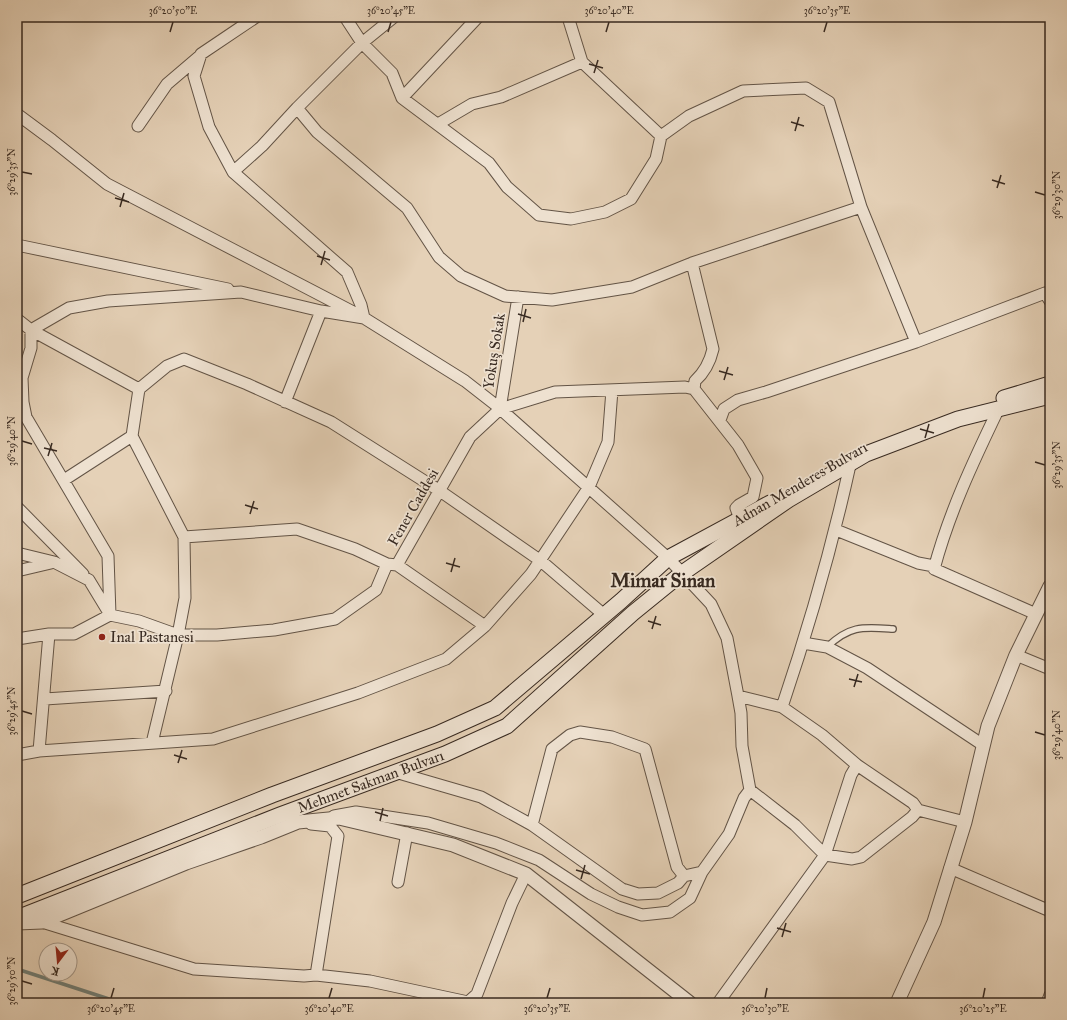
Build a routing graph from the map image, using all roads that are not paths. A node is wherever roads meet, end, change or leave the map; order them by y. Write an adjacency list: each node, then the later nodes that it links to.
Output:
1 (256, 17): 7 (street)
2 (345, 17): 6 (street)
3 (394, 17): 6 (street)
4 (478, 17): 9 (street)
5 (568, 17): 8 (street)
6 (362, 43): 9 (street); 10 (street)
7 (201, 54): 13 (street); 15 (street)
8 (582, 62): 12 (street); 14 (street)
9 (402, 98): 12 (street)
10 (297, 108): 15 (street); 21 (street)
11 (17, 114): 23 (street)
12 (438, 124): 14 (street)
13 (138, 126)
14 (661, 136): 16 (street)
15 (232, 172): 23 (street)
16 (861, 207): 18 (street); 26 (street)
17 (17, 245): 19 (street)
18 (692, 264): 21 (street); 29 (street)
19 (241, 292): 22 (street); 25 (street)
20 (1048, 293): 26 (street)
21 (518, 297): 33 (street, Yokuş Sokak)
22 (321, 311): 23 (street); 32 (street)
23 (364, 318): 33 (street)
24 (17, 319): 25 (street)
25 (31, 330): 28 (street); 35 (street)
26 (916, 342): 36 (street)
27 (1050, 384): 43 (main road, Adnan Menderes Bulvarı)
28 (140, 388): 32 (street); 37 (street)
29 (694, 389): 30 (street); 36 (street)
30 (612, 390): 33 (street); 40 (street)
31 (1050, 396): 34 (main road, Adnan Menderes Bulvarı)
32 (285, 402): 41 (street)
33 (500, 408): 40 (street); 41 (street, Fener Caddesi)
34 (998, 410): 38 (main road, Adnan Menderes Bulvarı); 51 (street)
35 (22, 418): 39 (street)
36 (720, 420): 43 (street)
37 (132, 436): 39 (street); 45 (street)
38 (850, 465): 44 (street); 53 (main road, Adnan Menderes Bulvarı)
39 (64, 480): 57 (street)
40 (589, 486): 47 (street); 48 (street)
41 (440, 491): 48 (street); 50 (street, Fener Caddesi)
42 (17, 507): 54 (street)
43 (740, 519): 47 (main road, Adnan Menderes Bulvarı)
44 (836, 530): 51 (street); 64 (street)
45 (184, 537): 50 (street); 62 (street)
46 (17, 553): 49 (street)
47 (668, 558): 53 (street); 58 (main road, Mehmet Sakman Bulvarı)
48 (541, 561): 58 (street); 59 (street)
49 (54, 562): 52 (street); 54 (street)
50 (392, 564): 59 (street); 62 (street, Fener Caddesi)
51 (934, 569): 56 (street)
52 (17, 571)
53 (681, 574): 69 (street); 77 (main road, Mehmet Sakman Bulvarı)
54 (89, 580): 57 (street)
55 (1050, 586): 56 (street)
56 (1036, 614): 66 (street)
57 (110, 615): 61 (street); 62 (street, Fener Caddesi)
58 (604, 615): 90 (main road, Mehmet Sakman Bulvarı)
59 (485, 626): 72 (street)
60 (893, 629): 65 (lane)
61 (49, 634): 63 (street); 70 (street)
62 (178, 635): 68 (street)
63 (17, 639)
64 (804, 643): 65 (street); 71 (street)
65 (827, 647): 73 (street)
66 (1016, 655): 67 (street); 73 (street)
67 (1050, 669)
68 (166, 691): 70 (street); 72 (street)
69 (738, 696): 71 (street); 78 (street)
70 (45, 699): 74 (street)
71 (782, 707): 76 (street)
72 (152, 743): 74 (street)
73 (983, 746): 81 (street)
74 (39, 751): 75 (street)
75 (17, 755)
76 (857, 765): 79 (street); 84 (street)
77 (394, 772): 82 (street); 92 (main road, Mehmet Sakman Bulvarı)
78 (750, 790): 84 (street); 86 (street)
79 (918, 810): 81 (street); 84 (street)
80 (298, 822): 83 (street); 86 (street); 93 (street); 95 (street)
81 (965, 822): 85 (street)
82 (532, 825): 88 (street); 88 (street)
83 (407, 833): 87 (street); 89 (street)
84 (825, 855): 98 (street)
85 (950, 868): 91 (street); 99 (street)
86 (702, 872): 88 (street)
87 (526, 874): 95 (street); 97 (street)
88 (684, 876)
89 (398, 882)
90 (17, 896)
91 (1050, 911)
92 (17, 918)
93 (42, 922): 94 (street); 95 (street)
94 (17, 923)
95 (316, 975)
96 (1050, 995): 100 (street)
97 (690, 1003)
98 (718, 1003)
99 (897, 1003)
100 (1047, 1003)

